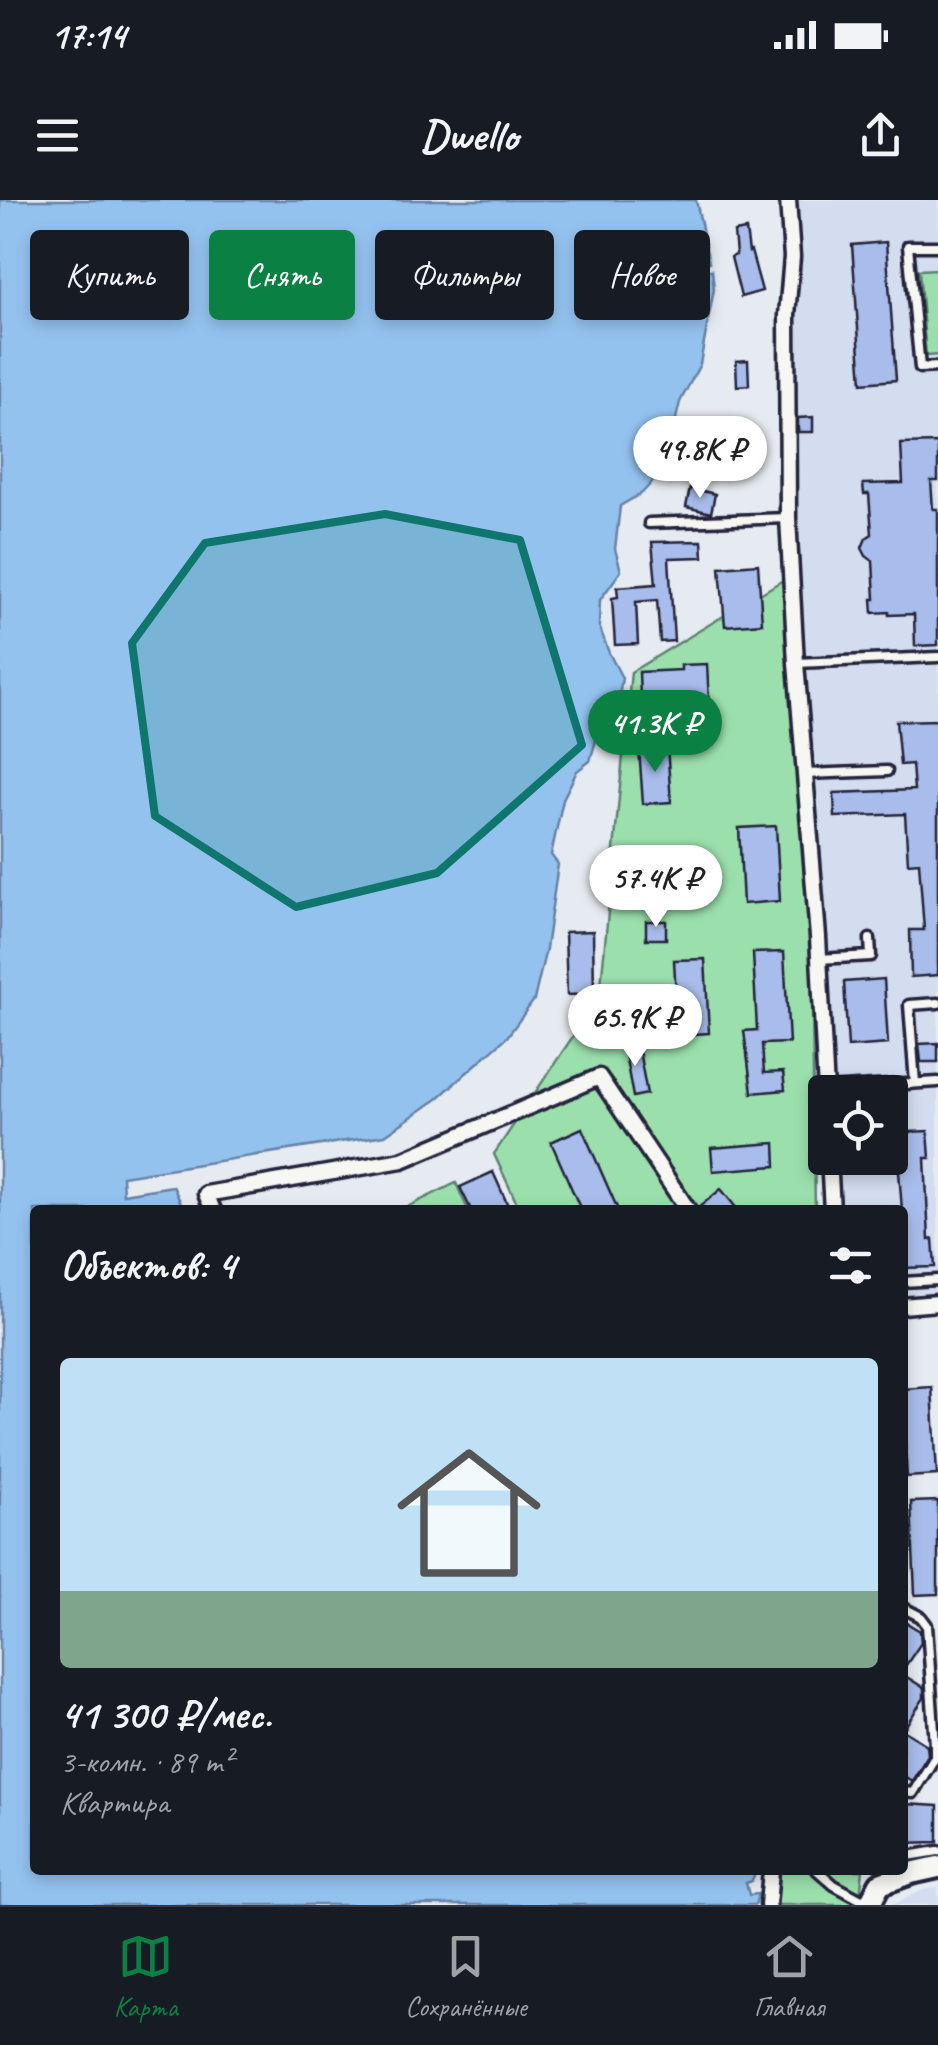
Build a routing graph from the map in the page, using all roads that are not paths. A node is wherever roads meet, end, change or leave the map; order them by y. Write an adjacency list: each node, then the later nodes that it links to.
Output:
1 (788, 200): 4 (street)
2 (938, 246): 3 (lane)
3 (938, 367)
4 (788, 518): 5 (lane); 7 (street)
5 (648, 522)
6 (938, 657): 7 (lane)
7 (796, 663): 9 (street)
8 (887, 771): 9 (lane)
9 (804, 774): 11 (street)
10 (870, 938): 11 (lane)
11 (819, 959): 13 (street)
12 (938, 1003): 15 (lane)
13 (825, 1075)
14 (938, 1082): 15 (lane)
15 (915, 1083): 16 (lane)
16 (908, 1084)
17 (831, 1175): 20 (street)
18 (211, 1205): 19 (street)
19 (685, 1205)
20 (832, 1205)
21 (938, 1280): 22 (lane)
22 (908, 1282)
23 (938, 1303): 24 (street)
24 (908, 1306)
25 (908, 1610): 26 (lane)
26 (908, 1793)
27 (938, 1851): 28 (lane)
28 (908, 1865)
29 (908, 1867): 30 (main road)
30 (938, 1867)
31 (770, 1875): 35 (street)
32 (823, 1875): 34 (lane)
33 (879, 1886): 34 (main road)
34 (869, 1904)
35 (768, 1905)

